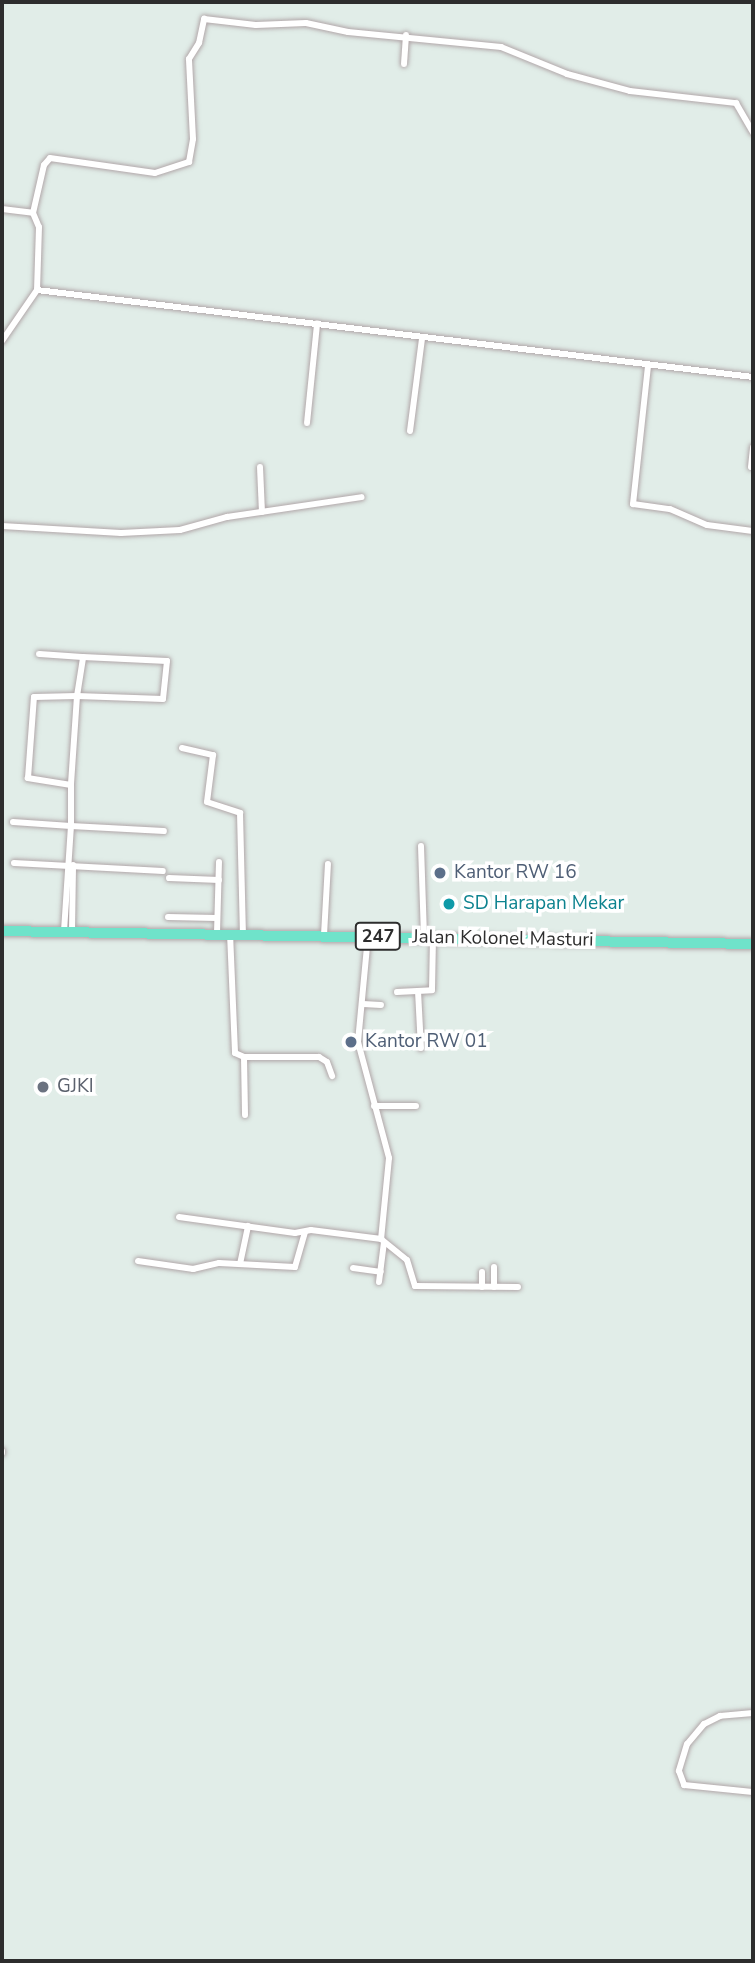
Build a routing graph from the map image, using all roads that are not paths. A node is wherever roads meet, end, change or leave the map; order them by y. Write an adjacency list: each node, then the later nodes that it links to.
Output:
1 (406, 35): 2 (street); 3 (street); 5 (street)
2 (404, 64)
3 (753, 132)
4 (2, 209): 5 (street)
5 (33, 213): 6 (street)
6 (37, 290): 7 (street); 9 (street)
7 (317, 324): 8 (street); 12 (street)
8 (422, 339): 10 (street); 13 (street)
9 (2, 341)
10 (648, 366): 11 (street); 20 (street)
11 (753, 377)
12 (307, 423)
13 (410, 431)
14 (753, 447): 16 (street)
15 (260, 467): 18 (street)
16 (751, 467)
17 (362, 497): 18 (street)
18 (262, 512): 19 (street)
19 (2, 526)
20 (753, 531)
21 (39, 654): 22 (street)
22 (83, 657): 23 (street); 23 (street)
23 (77, 696): 25 (street); 25 (street)
24 (182, 748): 43 (street)
25 (71, 785): 27 (street)
26 (13, 822): 27 (street)
27 (71, 826): 28 (street); 33 (street)
28 (164, 831)
29 (421, 846): 46 (street)
30 (219, 862): 36 (street)
31 (14, 863): 33 (street)
32 (328, 864): 44 (street)
33 (70, 865): 34 (street); 40 (street)
34 (163, 871)
35 (169, 878): 36 (street)
36 (219, 880): 38 (street)
37 (167, 917): 38 (street)
38 (214, 918): 41 (street)
39 (2, 931): 40 (main road, Jalan Kolonel Masturi / 247)
40 (68, 931): 41 (main road, Jalan Kolonel Masturi / 247)
41 (213, 933): 42 (main road, Jalan Kolonel Masturi / 247)
42 (230, 933): 43 (main road, Jalan Kolonel Masturi / 247); 53 (street)
43 (243, 933): 44 (main road, Jalan Kolonel Masturi / 247)
44 (324, 935): 45 (main road, Jalan Kolonel Masturi / 247)
45 (368, 936): 46 (main road, Jalan Kolonel Masturi / 247); 50 (street)
46 (428, 937): 47 (main road, Jalan Kolonel Masturi / 247); 48 (street)
47 (753, 944)
48 (418, 991): 49 (street); 52 (street)
49 (397, 992)
50 (363, 1004): 51 (street); 55 (street)
51 (381, 1005)
52 (421, 1048)
53 (244, 1057): 54 (street); 57 (street)
54 (332, 1076)
55 (374, 1106): 56 (street); 61 (street)
56 (416, 1107)
57 (245, 1115)
58 (179, 1217): 59 (street)
59 (248, 1226): 60 (street); 63 (street)
60 (305, 1232): 61 (street); 63 (street)
61 (383, 1240): 66 (street); 69 (street)
62 (138, 1261): 63 (street)
63 (240, 1264)
64 (494, 1267): 70 (street)
65 (353, 1268): 66 (street)
66 (381, 1272): 68 (street)
67 (482, 1272): 69 (street)
68 (380, 1282)
69 (482, 1287): 70 (street)
70 (494, 1287): 71 (street)
71 (518, 1287)
72 (753, 1713): 73 (street)
73 (753, 1792)

